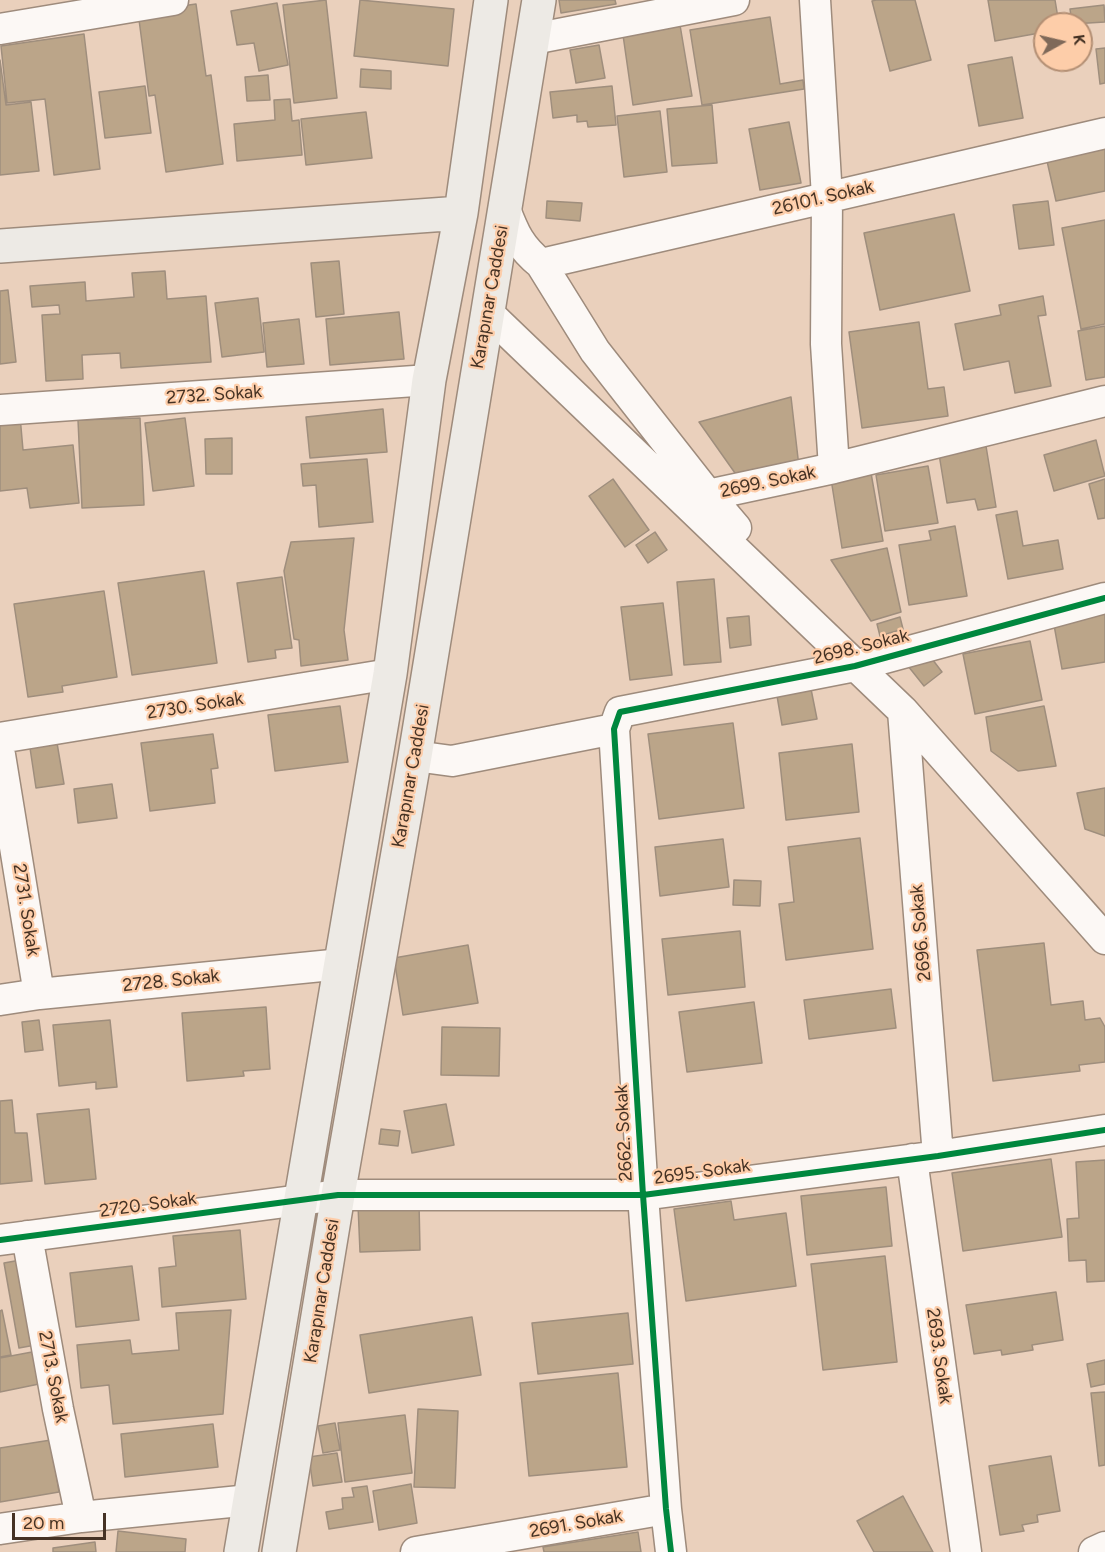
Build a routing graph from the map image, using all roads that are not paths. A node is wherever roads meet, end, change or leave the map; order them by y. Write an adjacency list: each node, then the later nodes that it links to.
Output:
1 (173, 0): 6 (street)
2 (491, 0): 11 (main road, Karapınar Caddesi)
3 (539, 0): 7 (main road, Karapınar Caddesi)
4 (734, 0): 7 (street)
5 (815, 0): 9 (street)
6 (0, 29)
7 (533, 39): 10 (main road, Karapınar Caddesi)
8 (1105, 133): 9 (street, 26101. Sokak)
9 (827, 197): 13 (street, 26101. Sokak); 18 (street)
10 (505, 209): 13 (street, 2699. Sokak); 14 (main road, Karapınar Caddesi)
11 (461, 213): 12 (main road); 15 (main road, Karapınar Caddesi)
12 (0, 246)
13 (541, 264): 19 (street, 2699. Sokak)
14 (487, 312): 21 (street); 27 (main road, Karapınar Caddesi)
15 (429, 380): 17 (street, 2732. Sokak); 22 (main road, Karapınar Caddesi)
16 (1105, 401): 18 (street, 2699. Sokak)
17 (0, 410)
18 (834, 468): 19 (street, 2699. Sokak)
19 (708, 495): 21 (street)
20 (1105, 598): 21 (street, 2698. Sokak)
21 (855, 666): 23 (street); 24 (street, 2698. Sokak)
22 (390, 674): 25 (street, 2730. Sokak); 29 (main road, Karapınar Caddesi)
23 (903, 711): 28 (street); 33 (street, 2696. Sokak)
24 (617, 720): 27 (street, 2698. Sokak); 35 (street, 2662. Sokak)
25 (0, 738)
26 (0, 755): 30 (street, 2731. Sokak)
27 (415, 756): 34 (main road, Karapınar Caddesi)
28 (1105, 939)
29 (342, 964): 30 (street, 2728. Sokak); 36 (main road, Karapınar Caddesi)
30 (39, 994): 31 (street, 2728. Sokak)
31 (0, 1000)
32 (1105, 1130): 33 (street, 2695. Sokak)
33 (925, 1158): 35 (street, 2695. Sokak); 47 (street, 2693. Sokak)
34 (338, 1195): 35 (street, 2695. Sokak); 36 (street, 2695. Sokak); 44 (main road, Karapınar Caddesi)
35 (643, 1195): 39 (street, 2662. Sokak)
36 (300, 1200): 37 (street, 2720. Sokak); 38 (main road, Karapınar Caddesi)
37 (14, 1238): 40 (street, 2713. Sokak)
38 (250, 1500): 40 (street); 43 (main road, Karapınar Caddesi)
39 (666, 1509): 45 (street, 2691. Sokak); 46 (street, 2662. Sokak)
40 (81, 1517): 41 (street)
41 (0, 1529)
42 (1105, 1547): 48 (street)
43 (241, 1552)
44 (279, 1552)
45 (416, 1552)
46 (671, 1552)
47 (966, 1552)
48 (1094, 1552)

